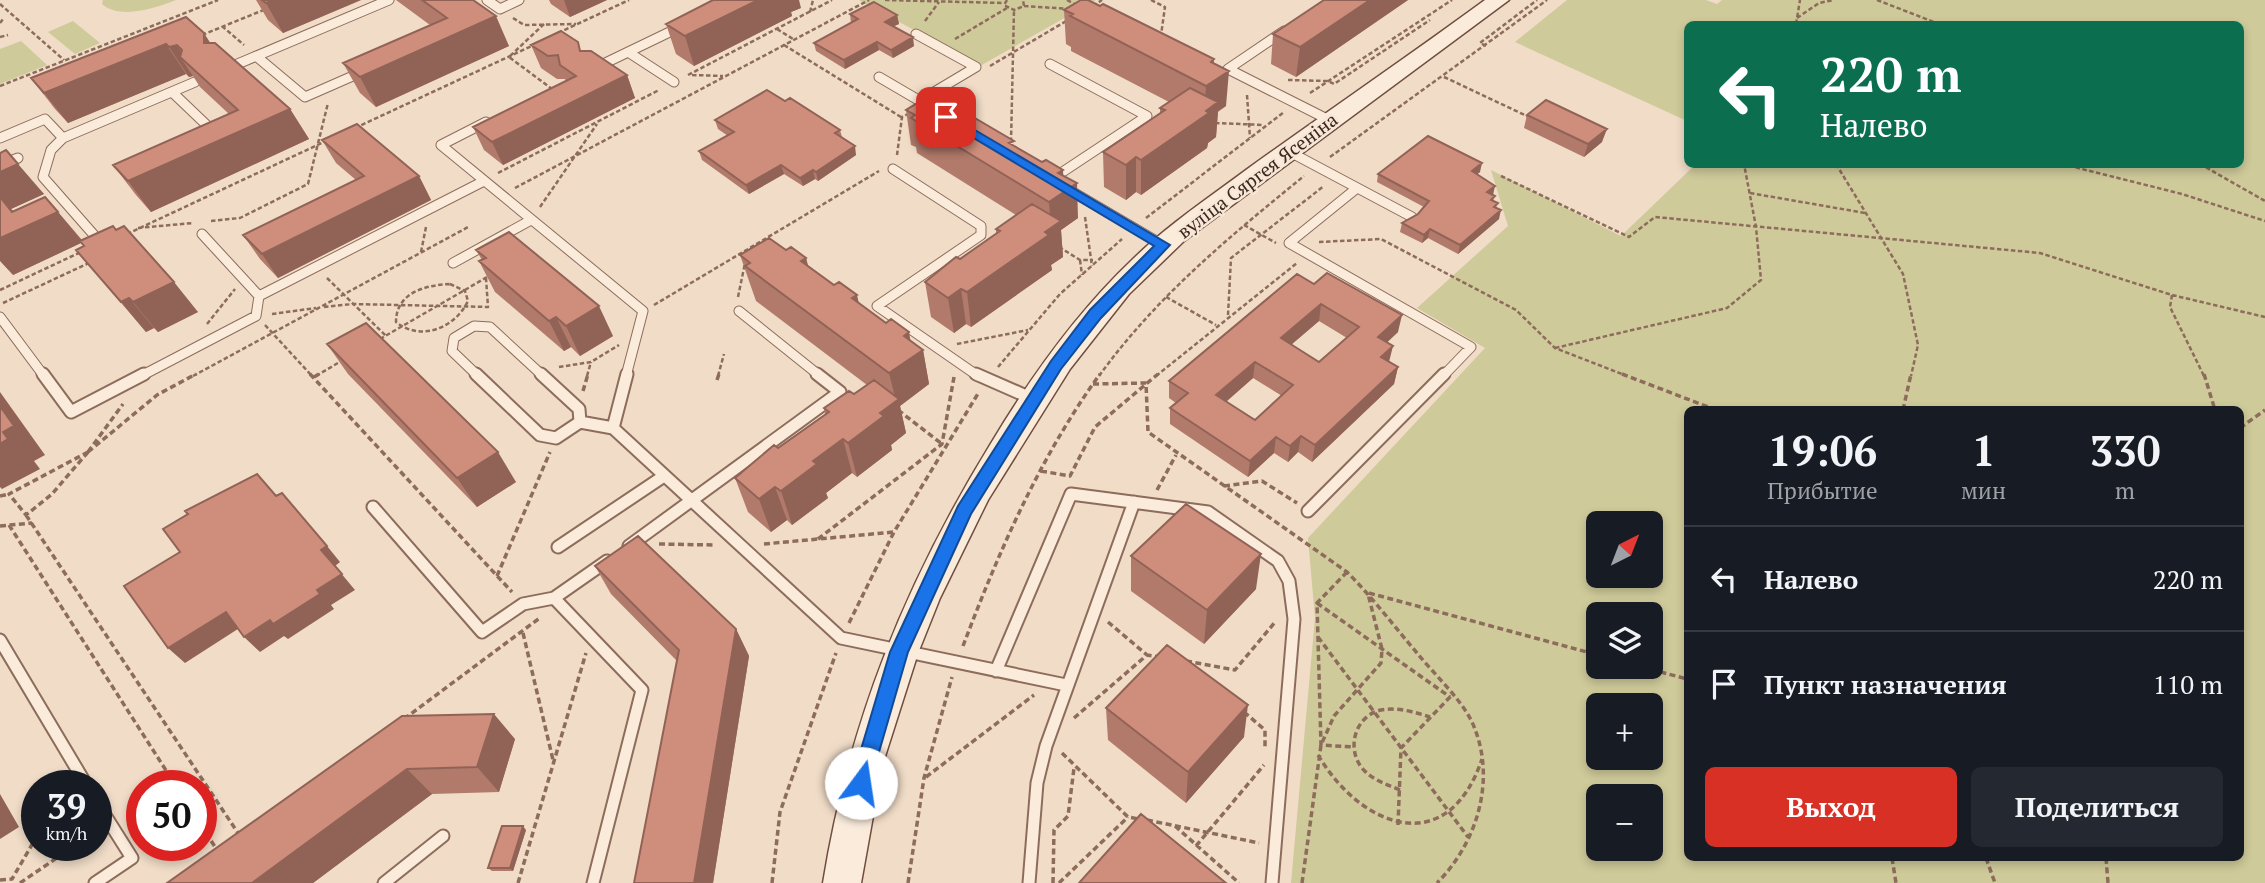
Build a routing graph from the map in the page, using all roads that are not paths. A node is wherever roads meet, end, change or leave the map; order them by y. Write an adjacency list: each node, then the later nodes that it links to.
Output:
1 (389, 0): 9 (lane)
2 (488, 0): 3 (lane)
3 (519, 0)
4 (1499, 0): 21 (main road, вуліца Сяргея Ясеніна)
5 (688, 23): 8 (lane)
6 (1296, 23): 21 (lane)
7 (916, 34): 18 (lane)
8 (628, 52): 13 (lane); 16 (lane)
9 (256, 56): 11 (lane); 12 (lane)
10 (1050, 64): 30 (lane)
11 (228, 68)
12 (368, 69)
13 (593, 69)
14 (879, 77): 18 (lane)
15 (195, 82): 17 (lane)
16 (674, 82)
17 (172, 92): 23 (lane); 24 (lane)
18 (922, 102): 19 (lane)
19 (946, 117)
20 (490, 120): 31 (lane)
21 (1329, 120): 25 (main road, вуліца Сяргея Ясеніна)
22 (0, 138): 23 (lane)
23 (63, 138): 36 (lane)
24 (206, 141)
25 (1288, 150): 32 (lane); 37 (main road, вуліца Сяргея Ясеніна)
26 (18, 158): 27 (lane)
27 (0, 165)
28 (892, 165): 42 (lane)
29 (1042, 173): 30 (lane)
30 (1052, 179): 37 (lane)
31 (484, 181): 34 (lane); 39 (lane)
32 (1357, 188): 33 (lane); 49 (lane)
33 (1412, 217)
34 (531, 220): 38 (lane); 44 (lane)
35 (202, 234): 39 (lane)
36 (101, 243)
37 (1163, 245): 42 (main road, вуліца Сяргея Ясеніна)
38 (453, 263)
39 (259, 296): 41 (lane)
40 (738, 311): 46 (lane)
41 (0, 317)
42 (1033, 399): 53 (main road, вуліца Сяргея Ясеніна)
43 (580, 422): 43 (lane); 44 (lane)
44 (613, 428): 45 (lane)
45 (664, 476): 46 (lane); 50 (lane)
46 (692, 500): 51 (lane); 53 (lane)
47 (1134, 502): 54 (lane); 55 (lane); 64 (lane)
48 (373, 507): 51 (lane)
49 (1308, 511)
50 (558, 547)
51 (554, 598): 61 (lane)
52 (0, 640): 56 (lane)
53 (899, 652): 54 (lane); 62 (main road, вуліца Сяргея Ясеніна)
54 (996, 671): 55 (lane)
55 (1066, 685): 63 (lane)
56 (77, 770)
57 (112, 826): 59 (lane)
58 (443, 836): 60 (lane)
59 (94, 883)
60 (384, 883)
61 (593, 883)
62 (842, 883)
63 (1030, 883)
64 (1272, 883)

